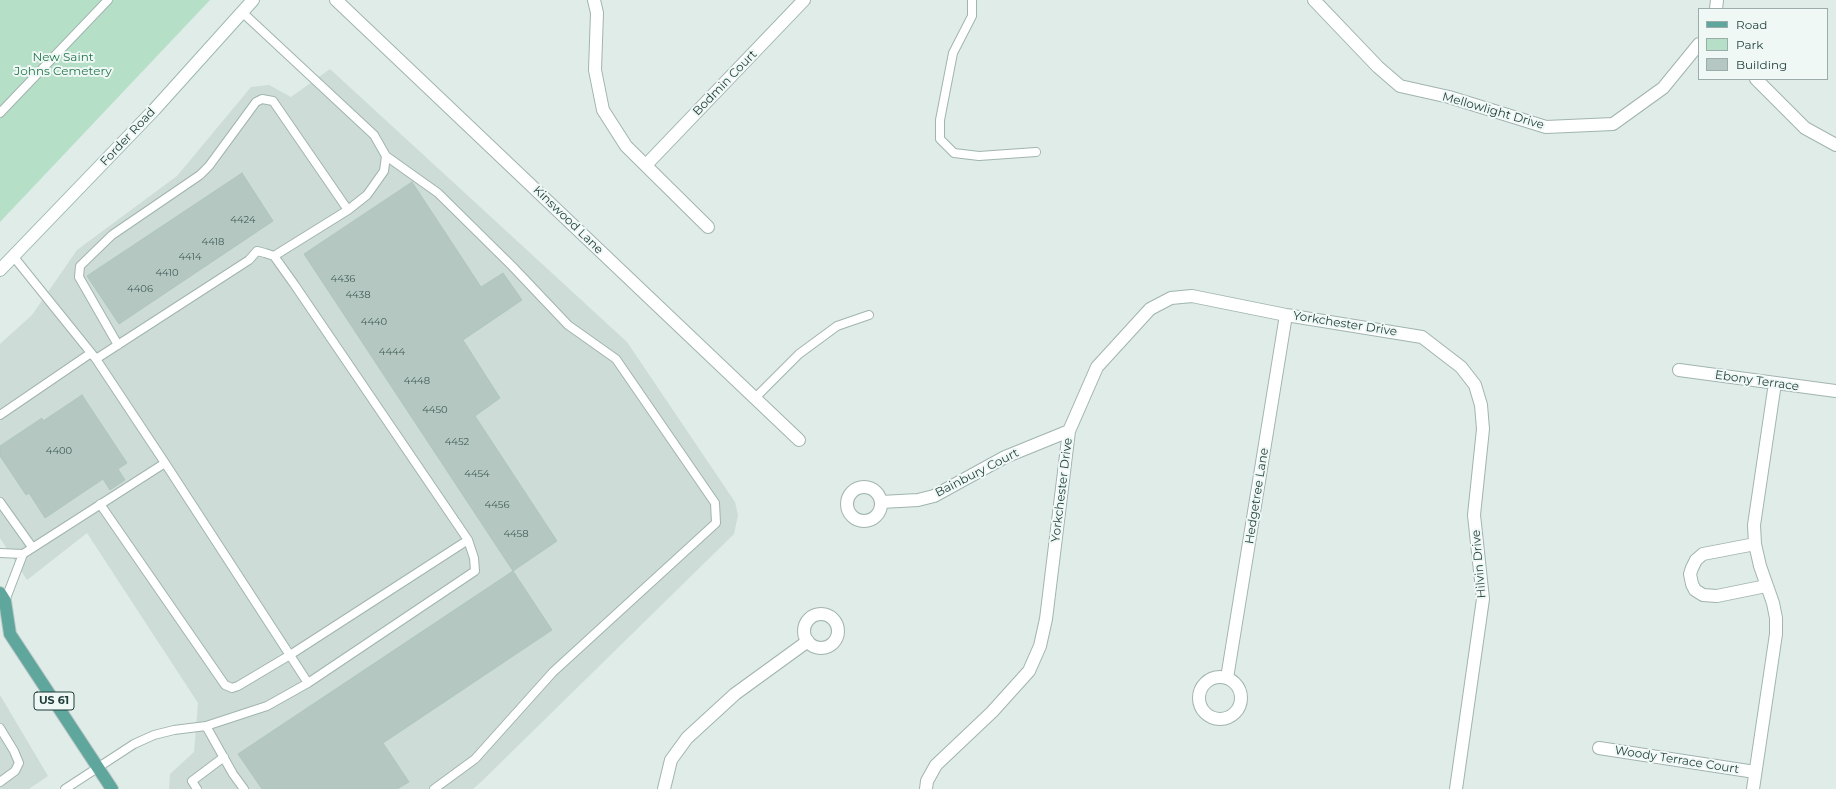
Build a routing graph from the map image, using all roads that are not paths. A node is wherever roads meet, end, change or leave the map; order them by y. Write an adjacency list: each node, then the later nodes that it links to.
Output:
1 (108, 0): 11 (lane)
2 (253, 0): 8 (street, Forder Road)
3 (336, 0): 29 (street, Kinswood Lane)
4 (594, 0): 15 (street)
5 (804, 0): 15 (street, Bodmin Court)
6 (972, 0): 13 (lane)
7 (1314, 0): 9 (street, Mellowlight Drive)
8 (242, 12): 14 (lane); 18 (street, Forder Road)
9 (1698, 45)
10 (1757, 80): 12 (street)
11 (0, 113)
12 (1836, 145)
13 (1036, 152)
14 (386, 156): 16 (lane); 60 (lane)
15 (646, 166): 17 (street)
16 (348, 210): 19 (lane); 23 (lane)
17 (708, 227)
18 (13, 256): 20 (street, Forder Road); 24 (lane)
19 (274, 256): 23 (lane); 37 (lane)
20 (0, 270)
21 (869, 315): 29 (lane)
22 (1286, 315): 25 (street, Yorkchester Drive); 31 (street, Yorkchester Drive); 47 (street, Hedgetree Lane)
23 (118, 345): 24 (lane)
24 (93, 356): 30 (lane); 33 (lane)
25 (1461, 367): 63 (street, Hilvin Drive)
26 (1679, 370): 27 (street, Ebony Terrace)
27 (1775, 383): 28 (street, Ebony Terrace); 38 (street)
28 (1836, 391)
29 (755, 398): 32 (street, Kinswood Lane)
30 (0, 415)
31 (1069, 432): 35 (street, Bainbury Court); 62 (street, Yorkchester Drive)
32 (799, 440)
33 (165, 463): 36 (lane); 46 (lane)
34 (0, 502): 39 (lane)
35 (881, 502)
36 (100, 504): 39 (lane); 46 (lane)
37 (468, 540): 46 (lane); 48 (lane)
38 (1755, 544): 42 (street); 42 (street)
39 (32, 547): 41 (lane)
40 (0, 553): 41 (lane)
41 (23, 554): 43 (lane)
42 (1766, 586): 54 (street)
43 (3, 597): 44 (main road, US 61)
44 (5, 632): 53 (main road, US 61)
45 (808, 641): 61 (street)
46 (290, 655): 48 (lane)
47 (1227, 678)
48 (308, 683): 49 (lane)
49 (206, 726): 52 (lane); 53 (lane)
50 (1, 731): 55 (lane)
51 (1600, 748): 54 (street, Woody Terrace Court)
52 (224, 757): 58 (lane); 59 (lane)
53 (97, 767): 56 (lane); 57 (main road, US 61)
54 (1755, 772): 64 (street)
55 (0, 782)
56 (65, 789)
57 (112, 789)
58 (197, 789)
59 (244, 789)
60 (434, 789)
61 (664, 789)
62 (926, 789)
63 (1456, 789)
64 (1753, 789)

